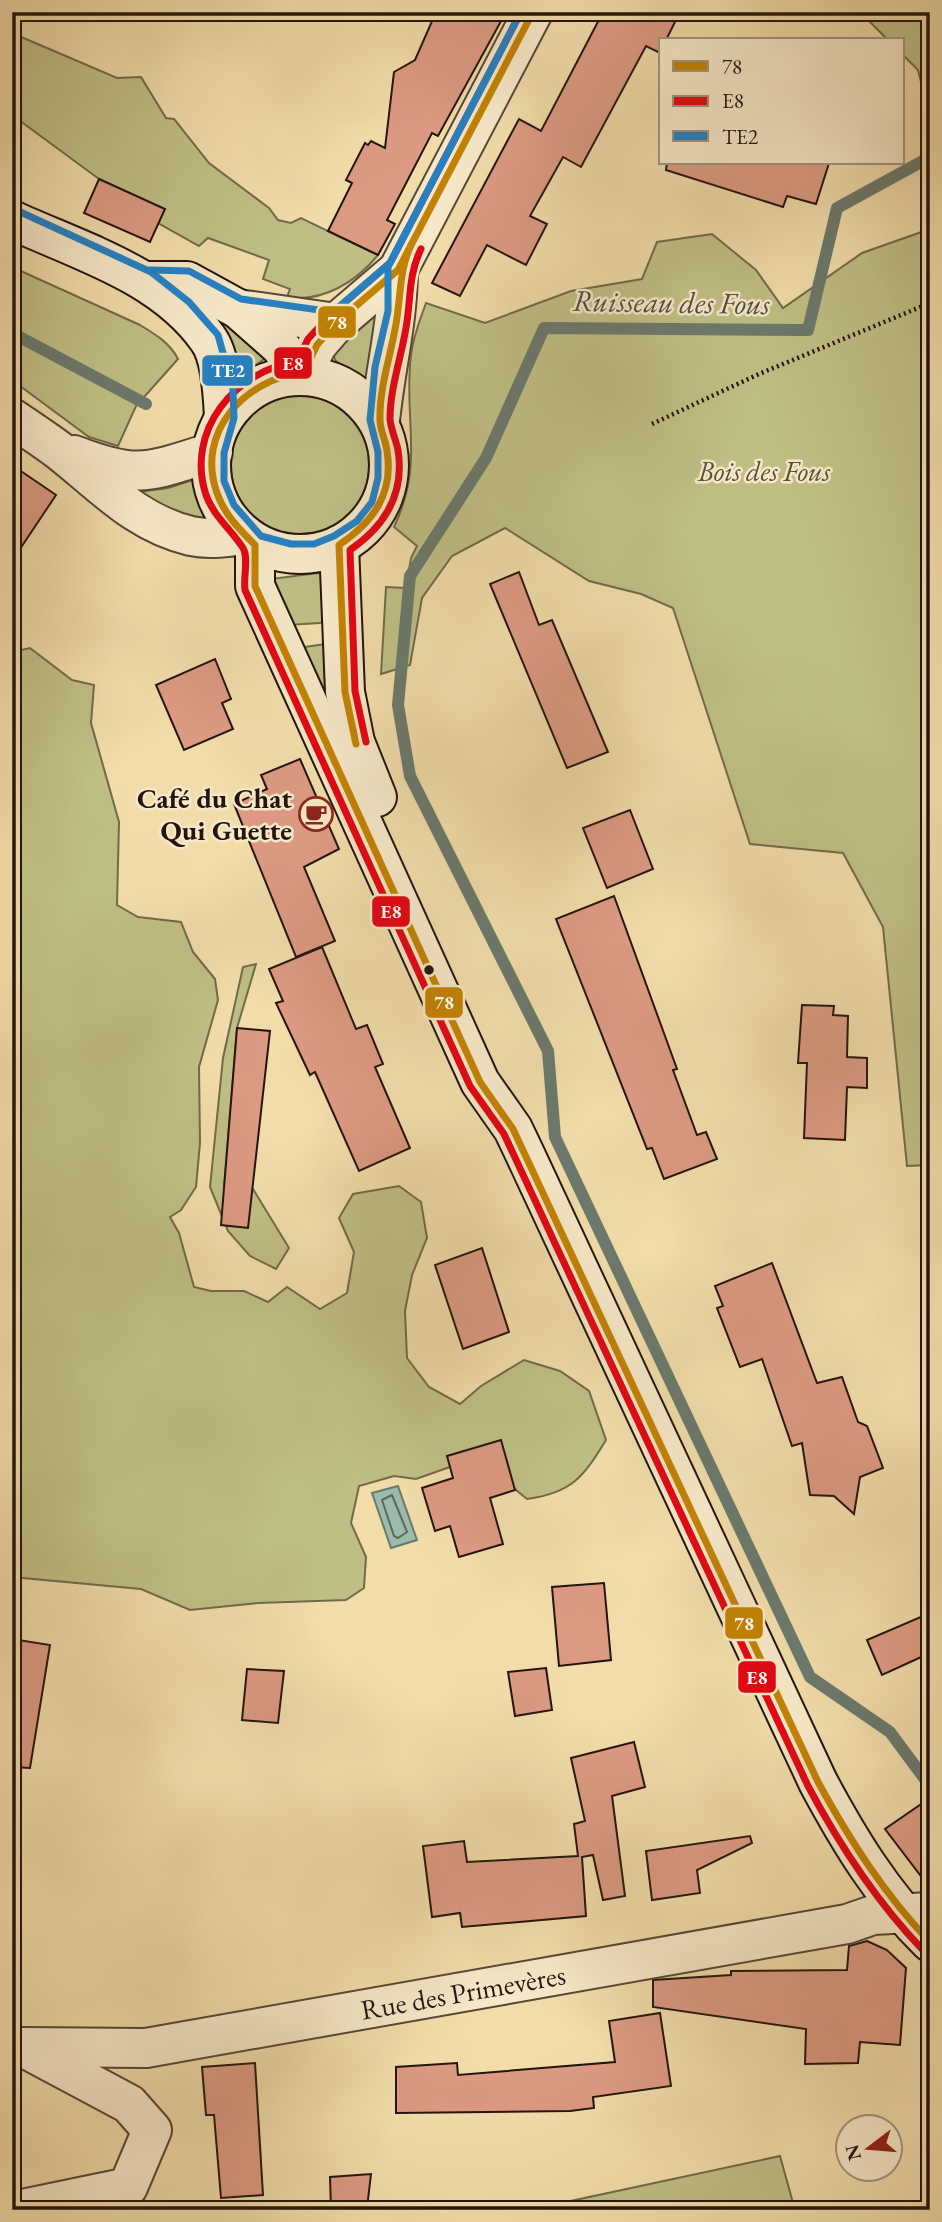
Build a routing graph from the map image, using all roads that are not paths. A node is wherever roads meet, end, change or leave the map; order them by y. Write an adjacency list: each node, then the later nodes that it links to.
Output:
1 (533, 12): 3 (main road)
2 (12, 220): 4 (main road)
3 (398, 270): 6 (main road); 9 (main road)
4 (146, 281): 5 (main road); 10 (main road)
5 (238, 309): 6 (main road); 7 (main road)
6 (336, 323): 7 (main road)
7 (300, 372): 9 (main road); 10 (main road)
8 (12, 418): 11 (main road)
9 (380, 421): 13 (main road)
10 (218, 435): 11 (main road); 12 (main road)
11 (58, 449): 12 (main road)
12 (250, 540): 13 (main road); 14 (main road)
13 (339, 544): 14 (main road)
14 (513, 1129): 15 (main road)
15 (916, 1914): 16 (main road); 17 (main road, Rue des Primevères)
16 (930, 1942)
17 (17, 2047): 18 (main road)
18 (17, 2210)

